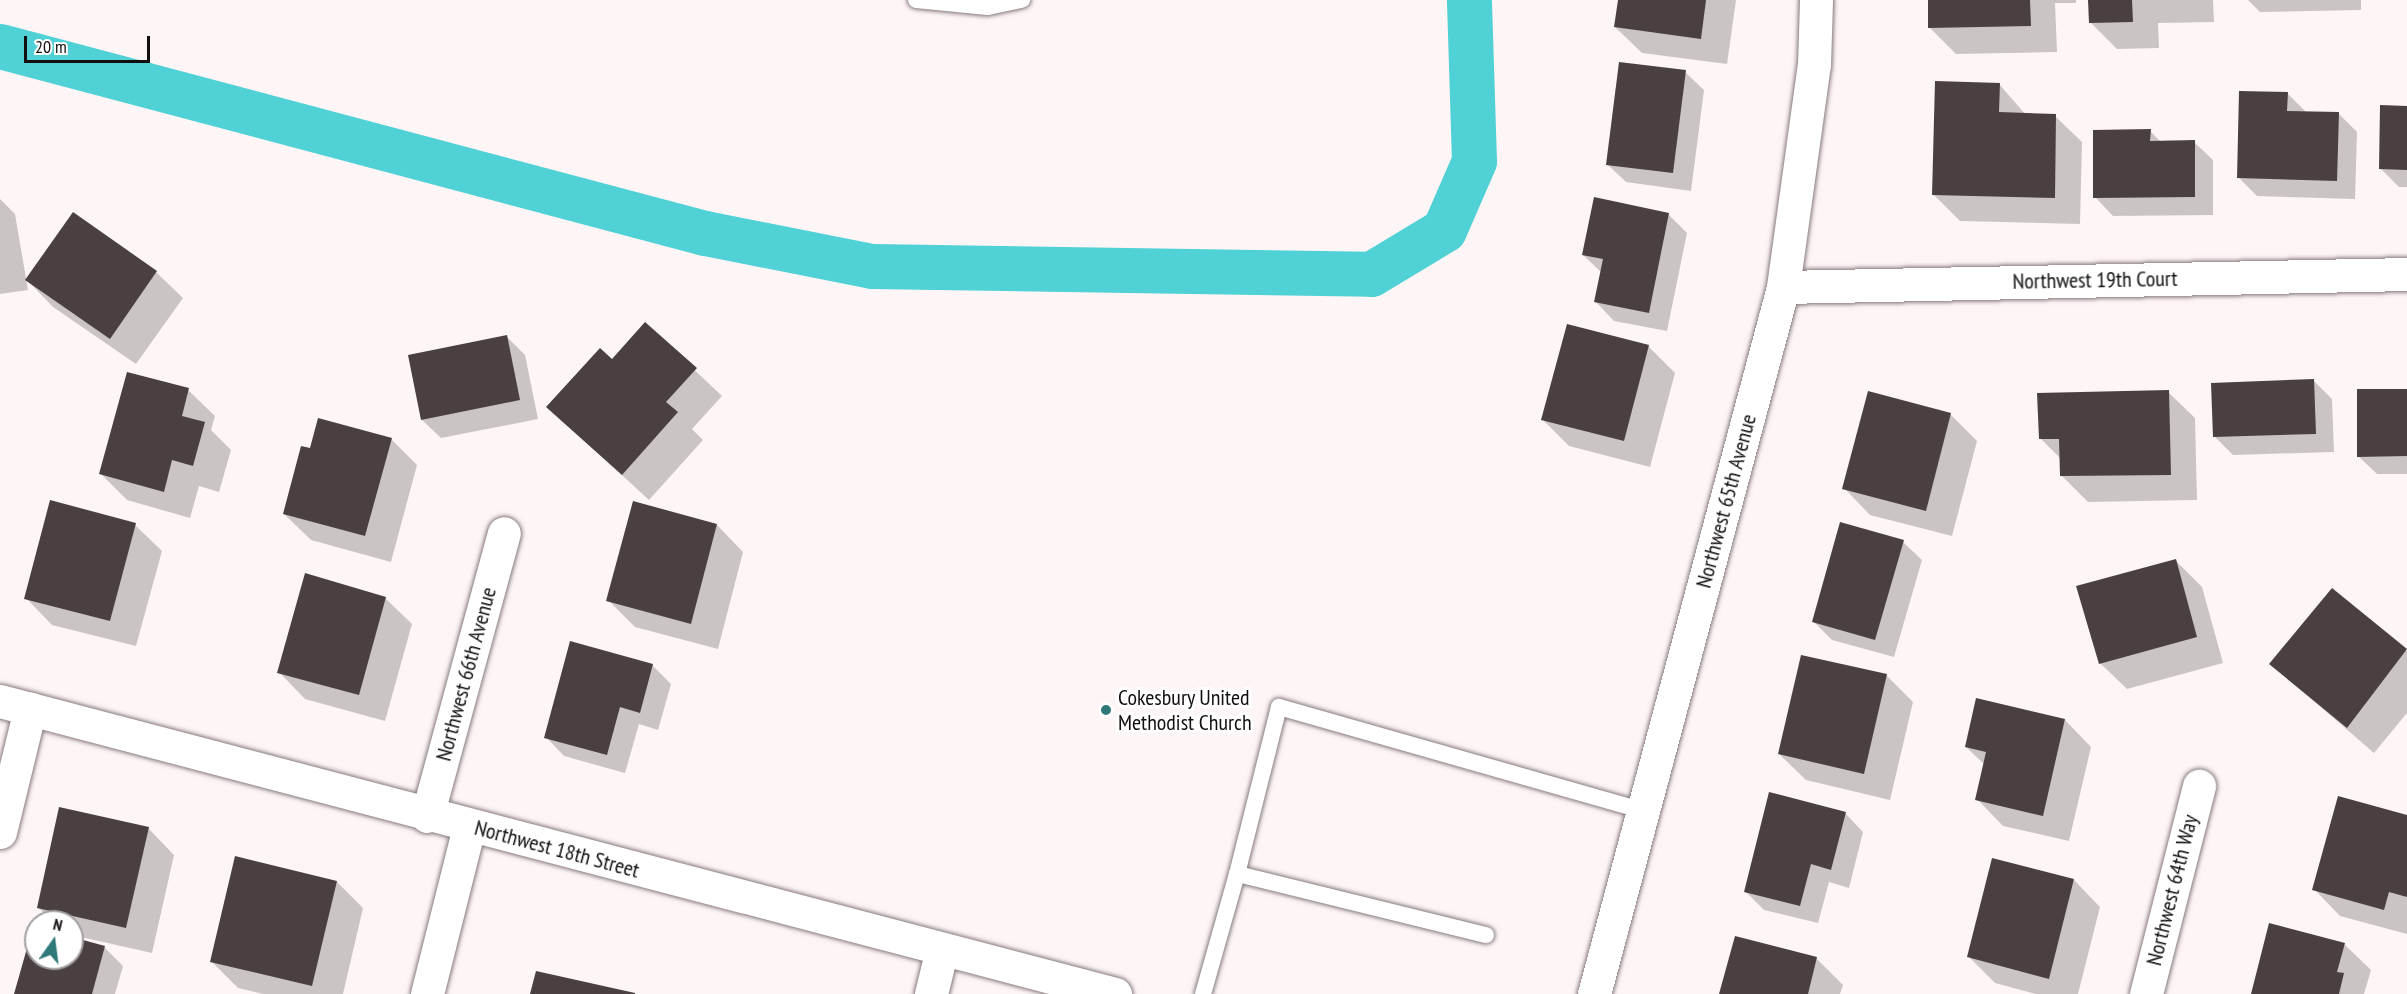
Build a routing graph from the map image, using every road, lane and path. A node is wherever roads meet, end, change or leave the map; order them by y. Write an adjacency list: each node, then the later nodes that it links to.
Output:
1 (916, 0): 4 (lane)
2 (1022, 0): 4 (lane)
3 (1816, 0): 6 (street, Northwest 65th Avenue)
4 (989, 3)
5 (2407, 274): 6 (street, Northwest 19th Court)
6 (1783, 287): 10 (street, Northwest 65th Avenue)
7 (504, 533): 11 (street, Northwest 66th Avenue)
8 (15, 705): 11 (street, Northwest 18th Street); 13 (street)
9 (2199, 786): 22 (street, Northwest 64th Way)
10 (1643, 811): 14 (lane); 21 (street, Northwest 65th Avenue)
11 (427, 816): 12 (street, Northwest 18th Street)
12 (469, 827): 16 (street, Northwest 18th Street); 17 (street)
13 (0, 832)
14 (1237, 874): 15 (lane); 20 (lane)
15 (1486, 935)
16 (942, 949): 18 (street); 19 (street, Northwest 18th Street)
17 (427, 994)
18 (931, 994)
19 (1115, 994)
20 (1203, 994)
21 (1594, 994)
22 (2146, 994)

